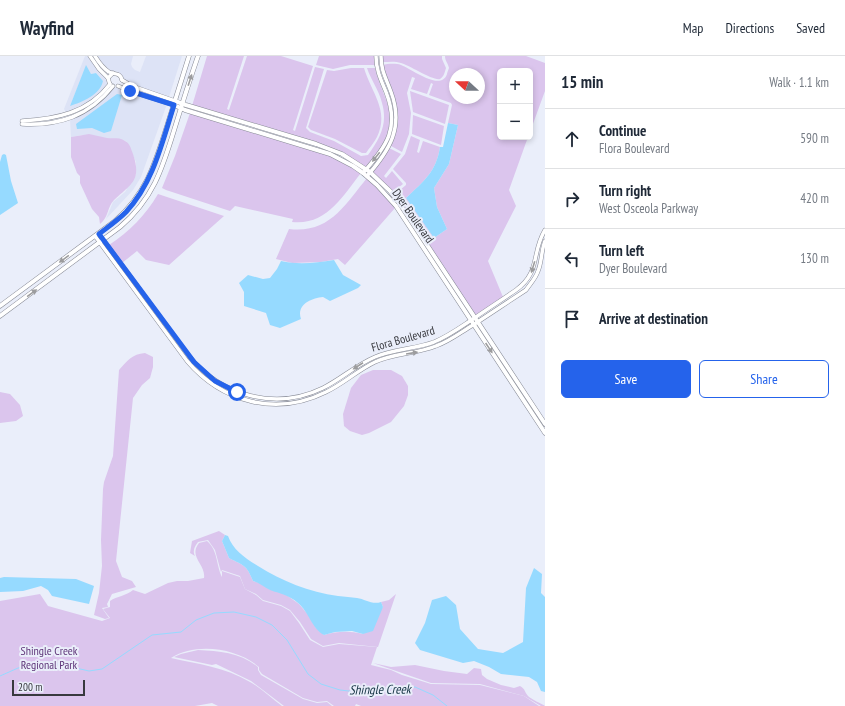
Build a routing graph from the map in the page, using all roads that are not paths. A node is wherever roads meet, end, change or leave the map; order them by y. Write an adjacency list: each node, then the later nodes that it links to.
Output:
1 (90, 56): 8 (street)
2 (95, 56): 7 (street)
3 (189, 56): 11 (main road)
4 (198, 56): 12 (main road, one-way to 4)
5 (376, 56): 18 (street, one-way to 18)
6 (381, 56): 18 (street)
7 (113, 73): 8 (street); 9 (street, Dyer Boulevard)
8 (108, 78): 10 (street)
9 (122, 80): 10 (street); 11 (street, Dyer Boulevard)
10 (114, 85): 11 (street, Dyer Boulevard); 13 (street)
11 (174, 103): 12 (main road, Dyer Boulevard); 20 (main road)
12 (182, 106): 14 (main road, Dyer Boulevard); 15 (main road, Dyer Boulevard); 22 (main road)
13 (22, 123)
14 (229, 123): 15 (main road); 16 (main road, Dyer Boulevard)
15 (261, 127): 17 (main road, Dyer Boulevard)
16 (264, 133): 17 (main road); 18 (main road, Dyer Boulevard)
17 (307, 141): 18 (main road, Dyer Boulevard)
18 (366, 172): 25 (main road, Dyer Boulevard)
19 (545, 230): 25 (street, Flora Boulevard, one-way to 25)
20 (97, 235): 22 (street, Flora Boulevard); 23 (main road, one-way to 23)
21 (545, 240): 25 (street, Flora Boulevard)
22 (102, 241): 24 (main road, one-way to 22); 26 (street, Flora Boulevard); 28 (street, Flora Boulevard)
23 (0, 306)
24 (0, 316)
25 (474, 321): 26 (street, Flora Boulevard, one-way to 26); 27 (main road, Dyer Boulevard, one-way to 27); 28 (street, Flora Boulevard, one-way to 25); 29 (main road, Dyer Boulevard)
26 (246, 395): 28 (street)
27 (520, 396): 29 (main road); 31 (main road, Dyer Boulevard)
28 (245, 400)
29 (529, 400): 30 (main road, Dyer Boulevard)
30 (545, 424)
31 (545, 433)

